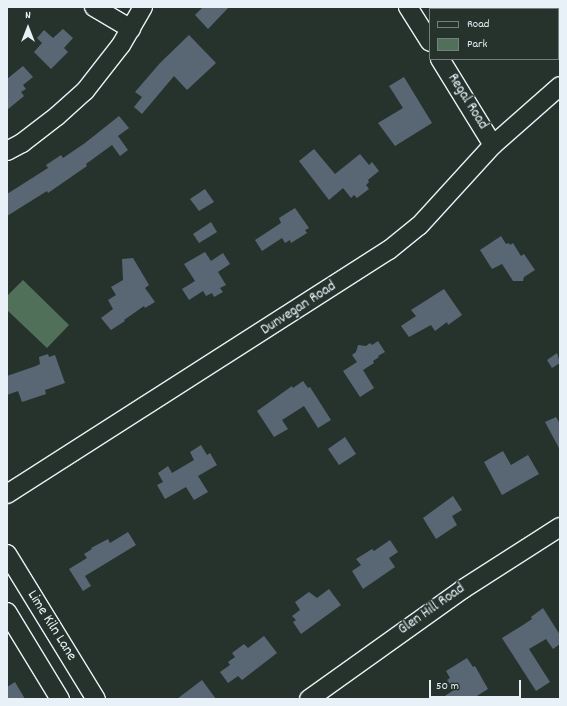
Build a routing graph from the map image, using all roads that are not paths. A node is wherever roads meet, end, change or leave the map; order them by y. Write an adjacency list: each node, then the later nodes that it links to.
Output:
1 (94, 7): 4 (street)
2 (143, 7): 4 (street)
3 (408, 7): 5 (street)
4 (131, 29): 9 (street)
5 (429, 40)
6 (441, 60): 8 (street, Regal Road)
7 (560, 86): 8 (street, Dunvegan Road)
8 (493, 145): 10 (street, Dunvegan Road)
9 (7, 151)
10 (7, 494)
11 (560, 527): 16 (street, Glen Hill Road)
12 (7, 554): 15 (street, Lime Kiln Lane)
13 (7, 612): 14 (street)
14 (60, 699)
15 (96, 699)
16 (309, 699)

